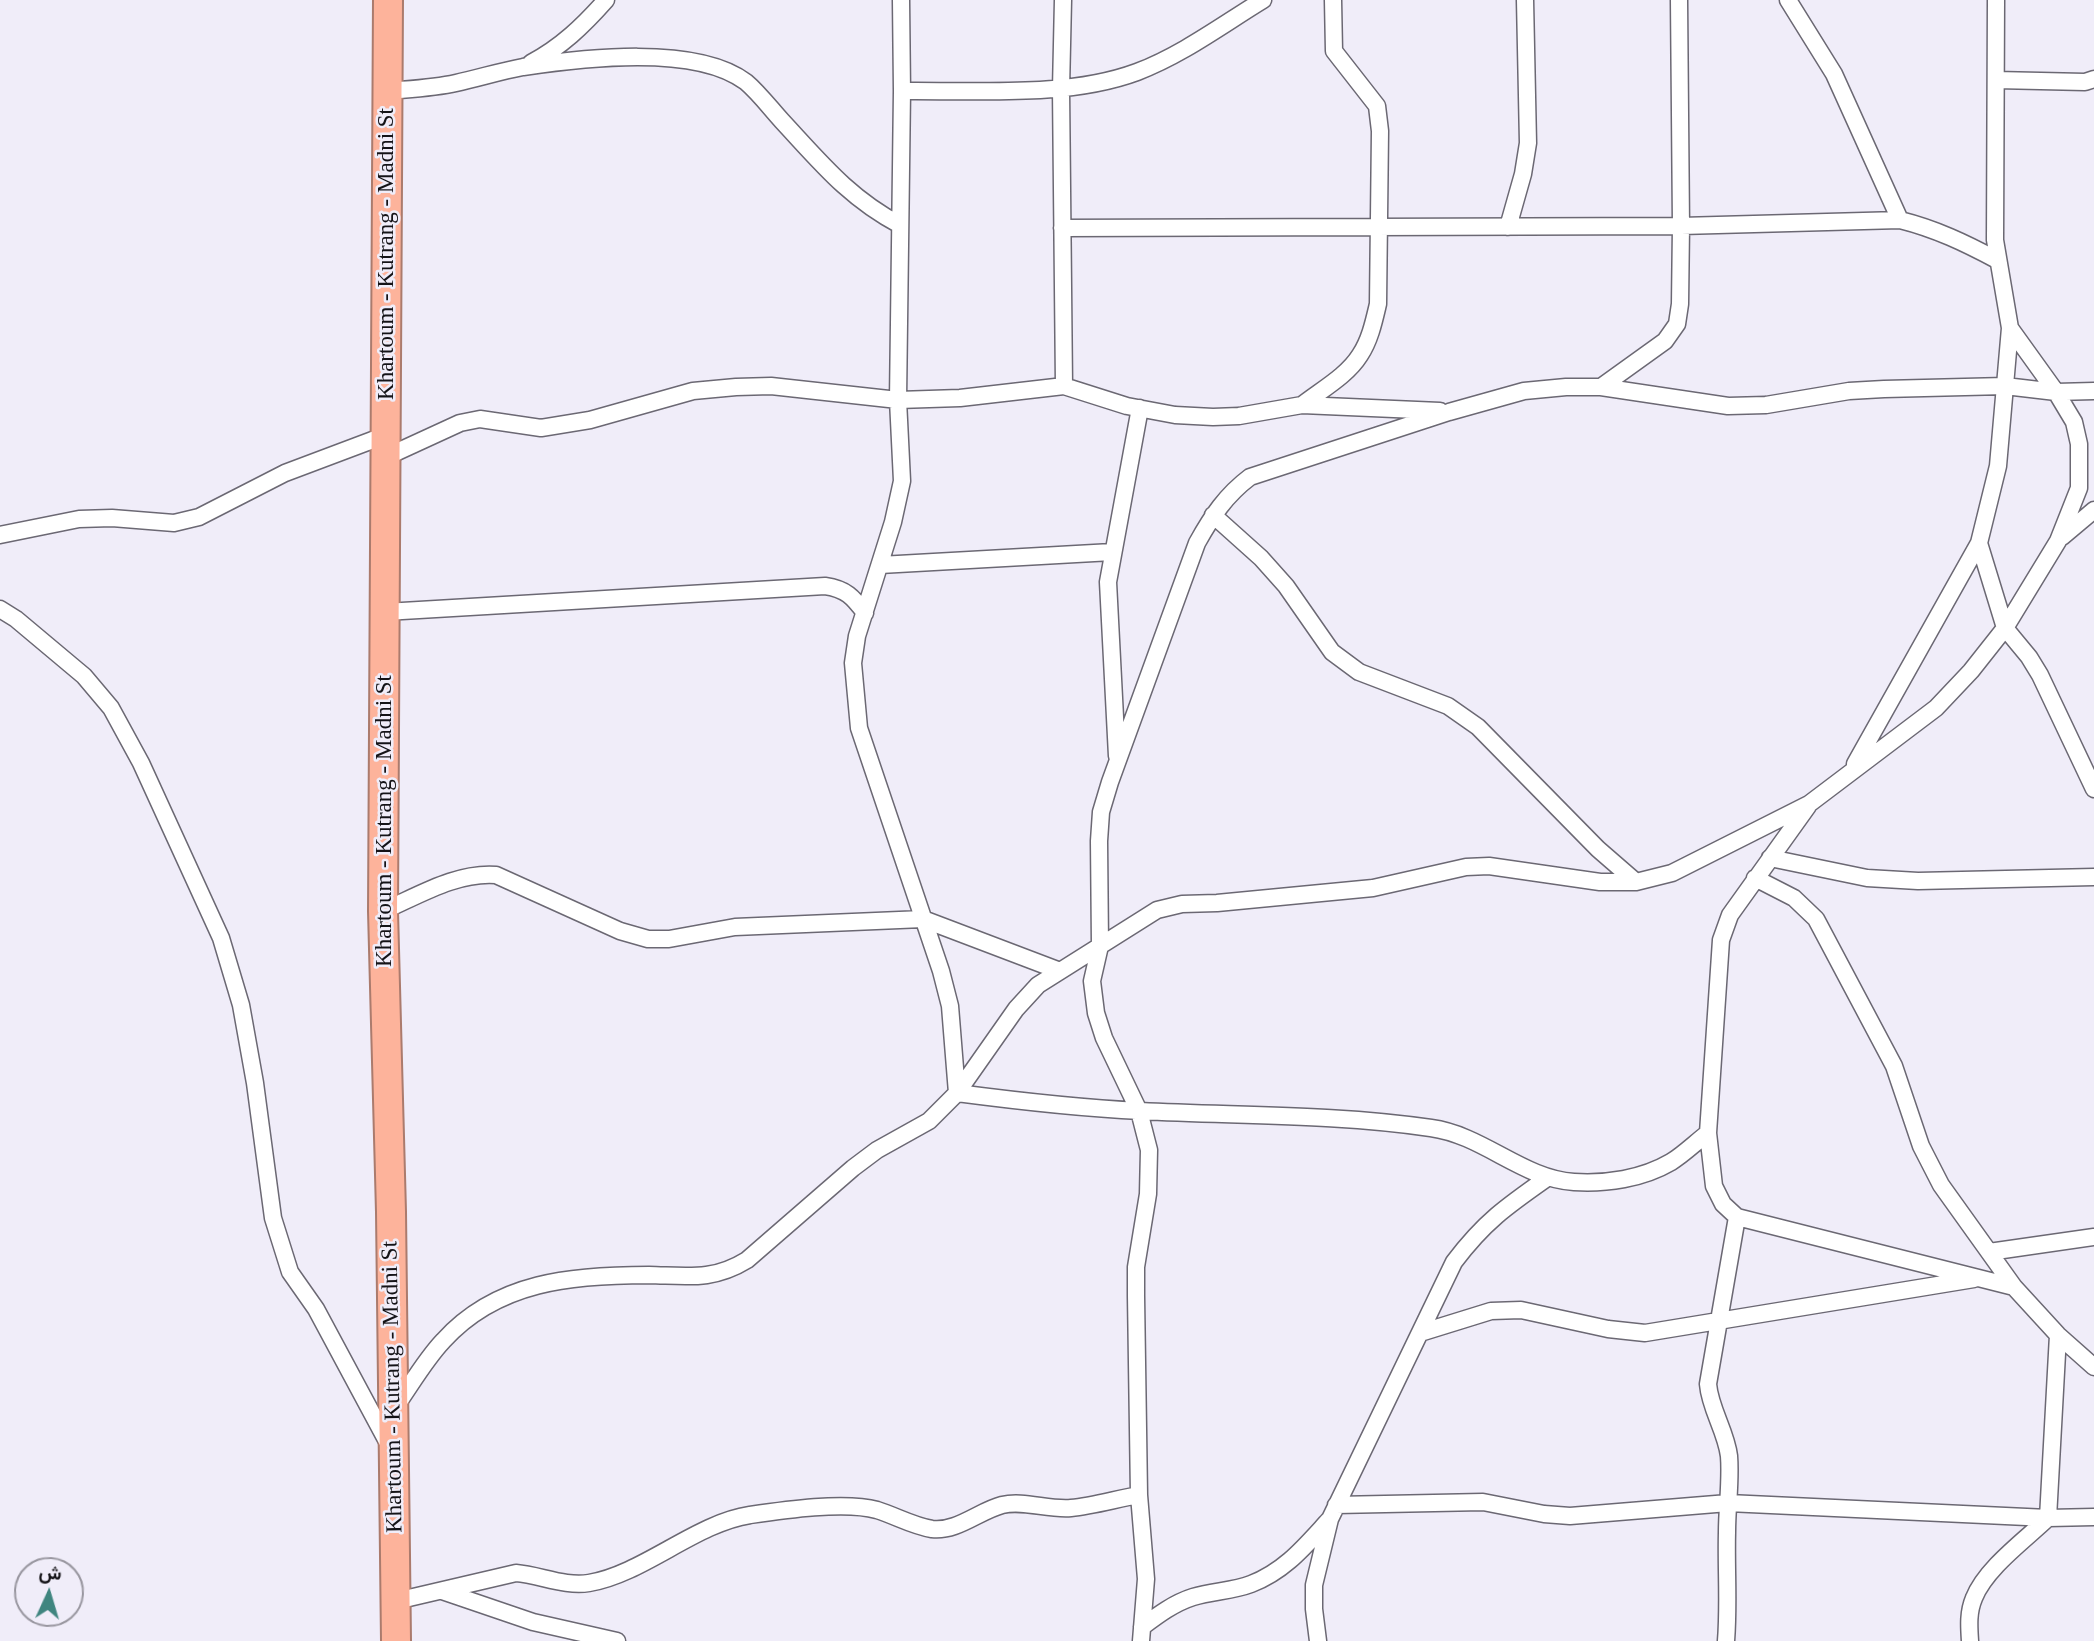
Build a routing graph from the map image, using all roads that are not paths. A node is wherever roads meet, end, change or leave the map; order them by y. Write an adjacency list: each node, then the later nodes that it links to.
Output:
1 (388, 0): 15 (highway, Khartoum - Kutrang - Madni St)
2 (606, 0): 11 (street)
3 (901, 0): 16 (street)
4 (1063, 0): 14 (street)
5 (1263, 0): 14 (street)
6 (1333, 0): 20 (street)
7 (1525, 0): 21 (street)
8 (1679, 0): 19 (street)
9 (1788, 0): 17 (street)
10 (1996, 0): 13 (street)
11 (522, 67): 15 (street); 18 (street)
12 (2094, 79): 13 (street)
13 (1996, 80): 23 (street)
14 (1061, 89): 16 (street); 22 (street)
15 (388, 91): 34 (highway, Khartoum - Kutrang - Madni St)
16 (902, 91): 18 (street)
17 (1900, 220): 19 (street); 23 (street)
18 (900, 225): 30 (street)
19 (1681, 226): 21 (street); 27 (street)
20 (1378, 227): 21 (street); 22 (street); 31 (street)
21 (1508, 227)
22 (1062, 228): 25 (street)
23 (1997, 260): 24 (street)
24 (2010, 328): 26 (street); 29 (street)
25 (1064, 386): 30 (street); 32 (street)
26 (2005, 386): 27 (street); 29 (street); 39 (street)
27 (1601, 387): 33 (street)
28 (2094, 391): 29 (street)
29 (2056, 392): 38 (street)
30 (898, 400): 34 (street); 41 (street)
31 (1302, 405): 32 (street); 33 (street)
32 (1140, 408): 40 (street)
33 (1450, 412): 36 (street)
34 (386, 446): 37 (street); 43 (highway, Khartoum - Kutrang - Madni St)
35 (2094, 510): 38 (street)
36 (1213, 514): 46 (street); 53 (street)
37 (0, 535)
38 (2058, 541): 45 (street)
39 (1979, 543): 45 (street); 47 (street)
40 (1112, 552): 41 (street); 46 (street)
41 (880, 565): 44 (street)
42 (0, 610): 72 (street)
43 (385, 612): 44 (street); 54 (highway, Khartoum - Kutrang - Madni St)
44 (865, 613): 55 (street)
45 (2005, 628): 47 (street); 48 (street)
46 (1117, 762): 56 (street)
47 (1852, 769): 49 (street)
48 (2094, 789)
49 (1809, 804): 50 (street); 53 (street)
50 (1770, 858): 51 (street); 52 (street)
51 (2094, 877)
52 (1755, 878): 60 (street); 64 (street)
53 (1636, 881): 56 (street)
54 (383, 911): 55 (street); 71 (highway, Khartoum - Kutrang - Madni St)
55 (923, 919): 57 (street); 58 (street)
56 (1100, 946): 57 (street); 59 (street)
57 (1060, 971): 58 (street)
58 (957, 1093): 59 (street); 71 (street)
59 (1139, 1111): 61 (street); 73 (street)
60 (1708, 1133): 61 (street); 62 (street)
61 (1548, 1178): 68 (street)
62 (1737, 1217): 65 (street); 67 (street)
63 (2094, 1237): 64 (street)
64 (1989, 1252): 66 (street)
65 (1980, 1278): 66 (street); 67 (street)
66 (2014, 1287): 69 (street)
67 (1718, 1322): 68 (street); 74 (street)
68 (1420, 1333): 75 (street)
69 (2058, 1335): 70 (street); 77 (street)
70 (2094, 1367)
71 (392, 1411): 72 (highway, Khartoum - Kutrang - Madni St)
72 (394, 1454): 79 (highway, Khartoum - Kutrang - Madni St)
73 (1139, 1495): 78 (street); 80 (street)
74 (1728, 1503): 75 (street); 77 (street); 84 (street)
75 (1333, 1512): 80 (street); 83 (street)
76 (2094, 1517): 77 (street)
77 (2048, 1518): 85 (street)
78 (442, 1591): 79 (street); 82 (street)
79 (396, 1601): 81 (highway, Khartoum - Kutrang - Madni St)
80 (1142, 1634)
81 (396, 1641)
82 (617, 1641)
83 (1318, 1641)
84 (1726, 1641)
85 (1970, 1641)

